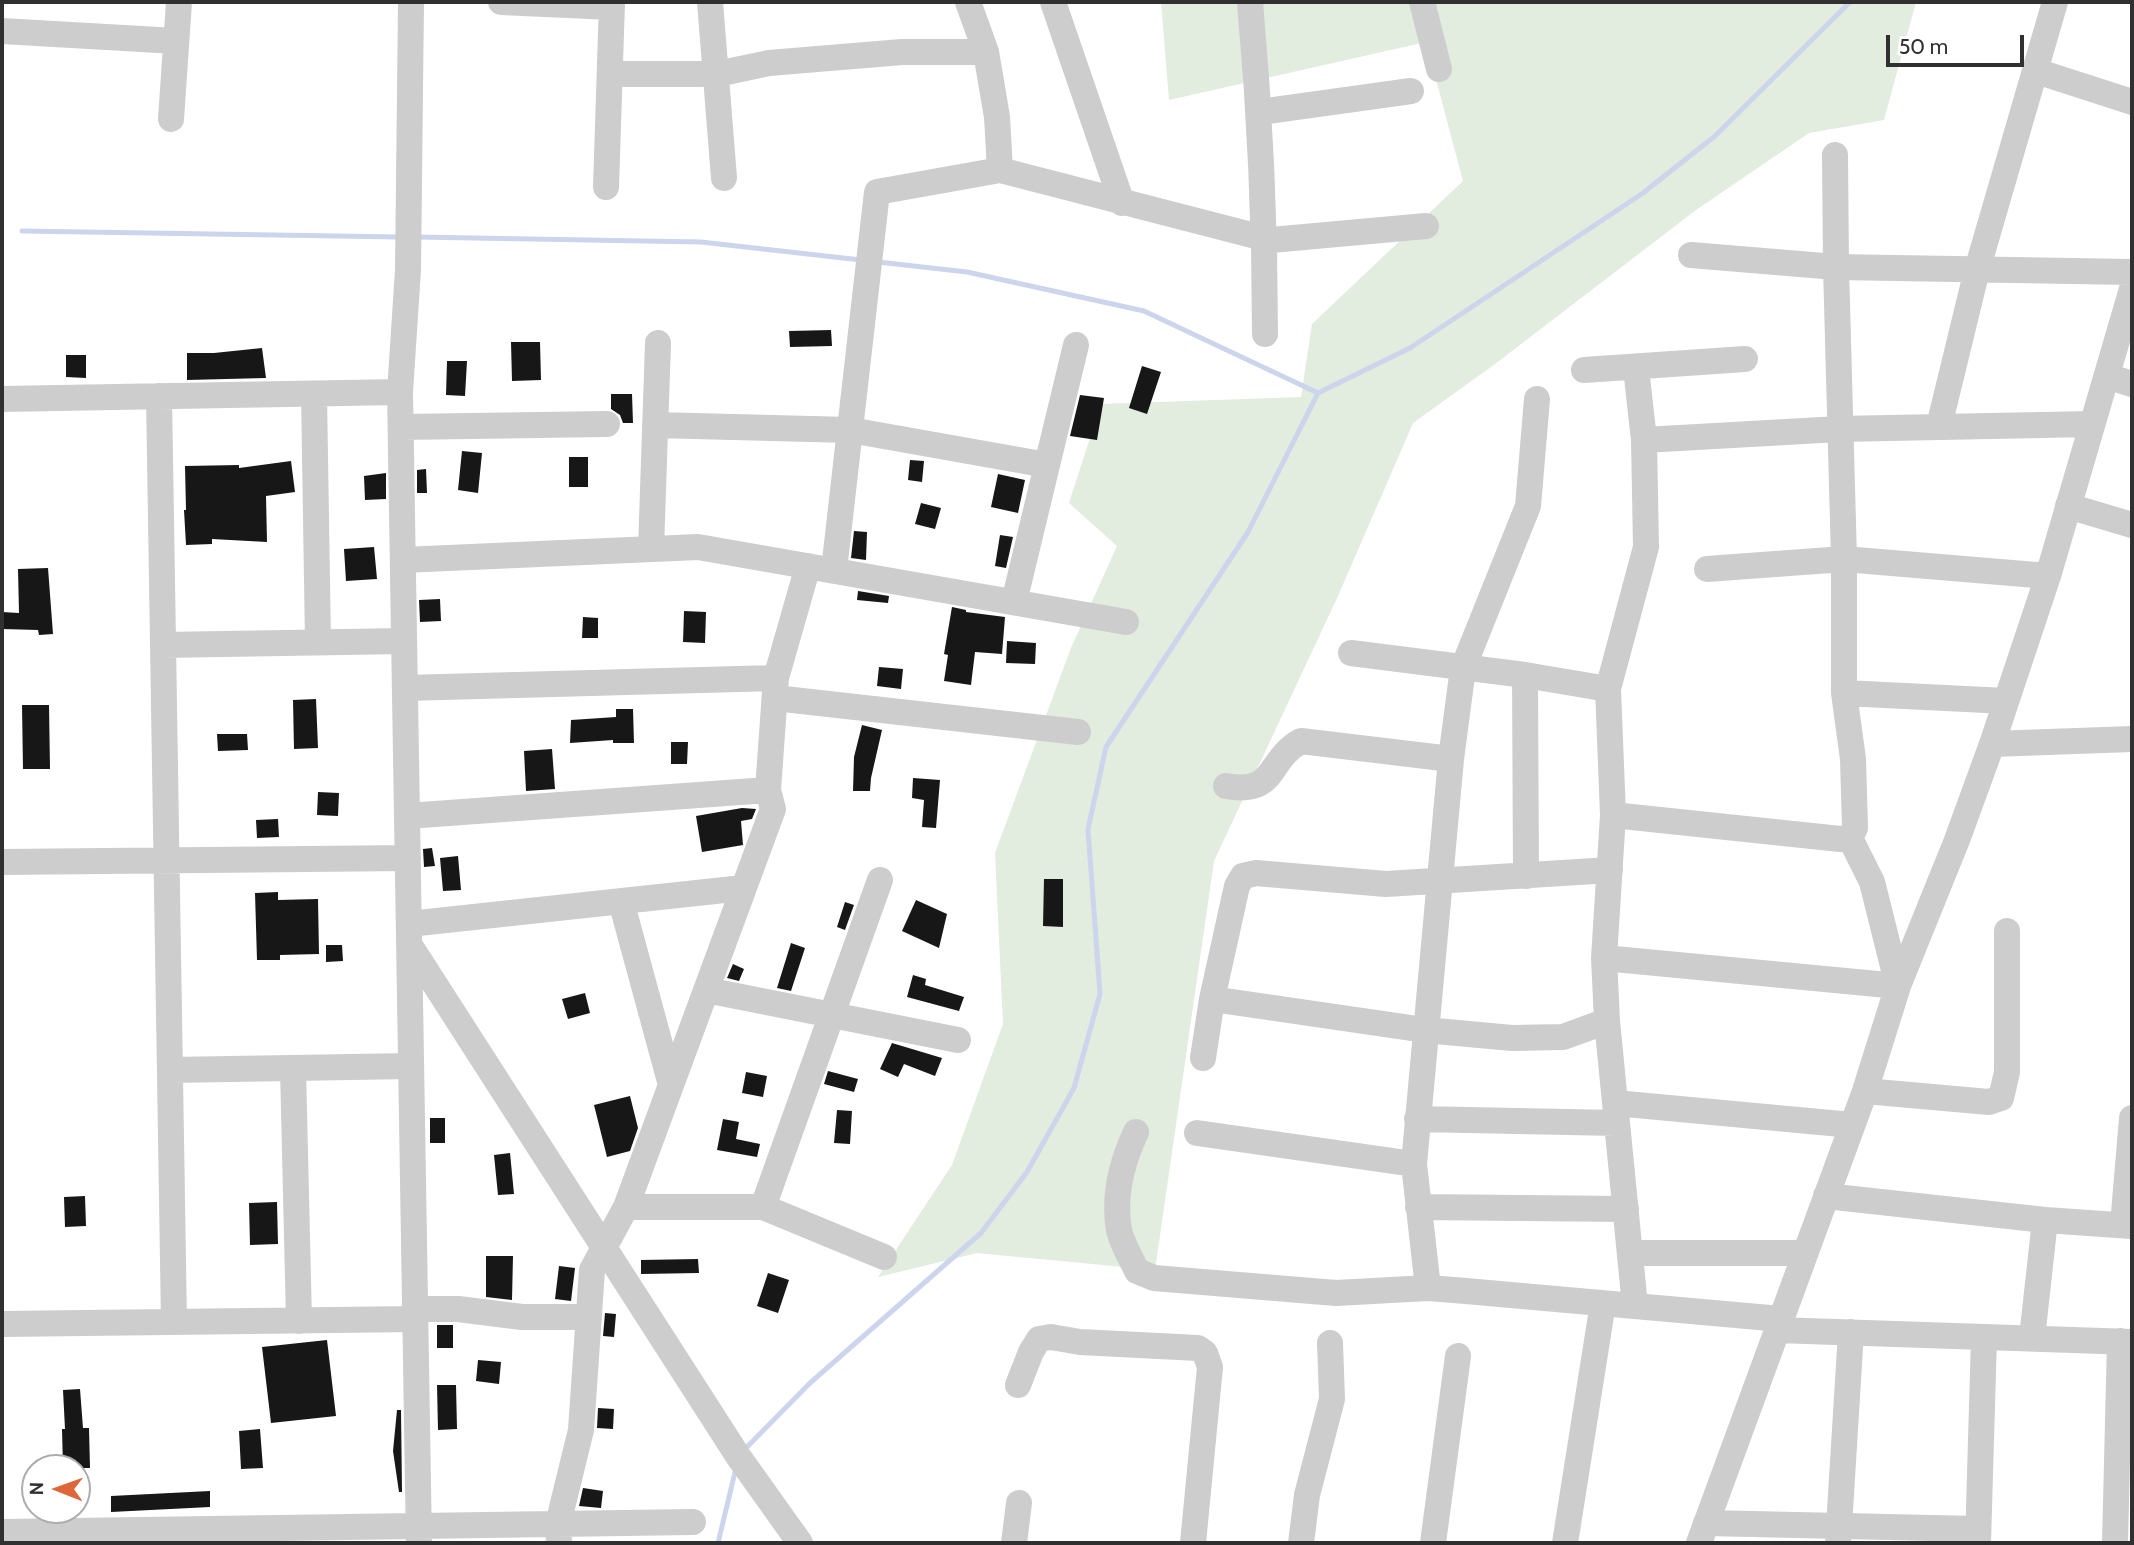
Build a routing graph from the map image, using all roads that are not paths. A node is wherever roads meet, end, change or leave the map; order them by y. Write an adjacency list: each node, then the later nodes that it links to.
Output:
1 (178, 2): 12 (street)
2 (411, 2): 42 (street)
3 (501, 2): 10 (street)
4 (710, 2): 17 (street)
5 (968, 2): 13 (street)
6 (1053, 2): 26 (street)
7 (1250, 2): 20 (street)
8 (1422, 2): 14 (street)
9 (2055, 2): 15 (street)
10 (612, 5): 16 (street)
11 (2, 31): 12 (street)
12 (176, 41): 21 (street)
13 (986, 52): 17 (street); 23 (street)
14 (1439, 69)
15 (2036, 71): 19 (street); 31 (street)
16 (611, 74): 17 (street); 25 (street)
17 (717, 74): 24 (street)
18 (1411, 91): 20 (street)
19 (2132, 102)
20 (1260, 112): 28 (street)
21 (171, 119)
22 (1835, 155): 30 (street)
23 (1000, 170): 26 (street); 53 (street)
24 (724, 178)
25 (606, 187)
26 (1122, 202): 28 (street)
27 (1426, 226): 28 (street)
28 (1265, 239): 34 (street)
29 (1691, 255): 30 (street)
30 (1836, 267): 31 (street); 52 (street)
31 (1978, 271): 32 (street); 50 (street)
32 (2132, 272)
33 (2132, 289): 40 (street)
34 (1265, 334)
35 (659, 342): 49 (street)
36 (1076, 345): 55 (street)
37 (1745, 359): 38 (street)
38 (1636, 368): 39 (street); 54 (street)
39 (1584, 370)
40 (2107, 376): 41 (street); 48 (street)
41 (2132, 384)
42 (400, 392): 43 (street); 51 (street)
43 (314, 394): 44 (street); 67 (street)
44 (159, 396): 45 (street); 68 (street)
45 (2, 399)
46 (1537, 399): 70 (street)
47 (607, 424): 51 (street)
48 (2092, 424): 50 (street); 56 (street)
49 (656, 425): 53 (street); 58 (street)
50 (1939, 426): 52 (street)
51 (401, 427): 60 (street)
52 (1839, 429): 54 (street); 59 (street)
53 (850, 430): 55 (street); 61 (street)
54 (1644, 440): 74 (street)
55 (1047, 465): 64 (street)
56 (2068, 506): 57 (street); 63 (street)
57 (2132, 525)
58 (652, 549): 60 (street); 61 (street)
59 (1844, 559): 62 (street); 63 (street); 75 (street)
60 (403, 560): 66 (street)
61 (821, 568): 64 (street); 73 (street)
62 (1707, 569)
63 (2048, 576): 76 (street)
64 (1014, 602): 65 (street)
65 (1126, 622)
66 (404, 641): 67 (street); 72 (street)
67 (318, 642): 68 (street)
68 (163, 645): 87 (street)
69 (1351, 653): 70 (street)
70 (1464, 668): 71 (street); 80 (street)
71 (1525, 675): 74 (street); 90 (street)
72 (405, 688): 73 (street); 84 (street)
73 (775, 688): 77 (street); 82 (street)
74 (1608, 689): 83 (street)
75 (1844, 693): 76 (street); 85 (street)
76 (2006, 701): 79 (street)
77 (1078, 732)
78 (2132, 738): 79 (street)
79 (1992, 744): 98 (street)
80 (1451, 759): 81 (street); 92 (street)
81 (1226, 786)
82 (768, 790): 84 (street); 93 (street)
83 (1614, 815): 85 (street); 89 (street)
84 (407, 816): 86 (street)
85 (1850, 838): 98 (street)
86 (408, 858): 87 (street); 96 (street)
87 (167, 860): 88 (street); 108 (street)
88 (2, 862)
89 (1610, 870): 90 (street); 97 (street)
90 (1526, 876): 92 (street)
91 (880, 880): 101 (street)
92 (1440, 880): 100 (street); 103 (street)
93 (743, 888): 94 (street); 99 (street)
94 (621, 901): 96 (street); 109 (street)
95 (2007, 931): 110 (street)
96 (409, 934): 106 (street); 125 (street)
97 (1604, 958): 98 (street); 102 (street)
98 (1898, 986): 110 (street)
99 (706, 990): 101 (street); 109 (street)
100 (1212, 999): 103 (street); 105 (street)
101 (831, 1015): 104 (street); 120 (street)
102 (1606, 1021): 103 (street); 111 (street)
103 (1425, 1030): 113 (street)
104 (958, 1040)
105 (1203, 1058)
106 (411, 1066): 107 (street); 132 (street)
107 (293, 1068): 108 (street); 134 (street)
108 (170, 1070): 135 (street)
109 (671, 1085): 119 (street)
110 (1865, 1091): 114 (street)
111 (1616, 1113): 113 (street); 114 (street); 122 (street)
112 (2132, 1118): 124 (street)
113 (1417, 1119): 117 (street)
114 (1852, 1125): 118 (street)
115 (1136, 1132): 129 (street)
116 (1197, 1133): 117 (street)
117 (1414, 1164): 121 (street)
118 (1826, 1196): 123 (street); 126 (street)
119 (626, 1207): 120 (street); 125 (street)
120 (763, 1207): 128 (street)
121 (1418, 1207): 122 (street); 129 (street)
122 (1626, 1209): 127 (street)
123 (2045, 1220): 124 (street); 140 (street)
124 (2128, 1226)
125 (603, 1247): 133 (street); 153 (street)
126 (1805, 1252): 127 (street); 137 (street)
127 (1630, 1253): 131 (street)
128 (884, 1257)
129 (1428, 1288): 130 (street)
130 (1603, 1303): 131 (street); 158 (street)
131 (1635, 1306): 137 (street)
132 (415, 1314): 133 (street); 134 (street); 150 (street)
133 (589, 1317): 149 (street)
134 (299, 1321): 135 (street)
135 (174, 1322): 136 (street)
136 (2, 1324)
137 (1779, 1324): 138 (street); 148 (street)
138 (1851, 1332): 139 (street); 151 (street)
139 (1984, 1337): 140 (street); 152 (street)
140 (2032, 1338): 141 (street)
141 (2126, 1342): 159 (street)
142 (1330, 1343): 156 (street)
143 (1458, 1356): 157 (street)
144 (1018, 1385): 155 (street)
145 (1019, 1503): 154 (street)
146 (693, 1522): 149 (street)
147 (2, 1532): 150 (street)
148 (1703, 1533): 151 (street)
149 (558, 1534): 150 (street)
150 (419, 1535)
151 (1838, 1535): 152 (street)
152 (1978, 1536)
153 (800, 1543)
154 (1014, 1543)
155 (1193, 1543)
156 (1301, 1543)
157 (1433, 1543)
158 (1565, 1543)
159 (2115, 1543)

